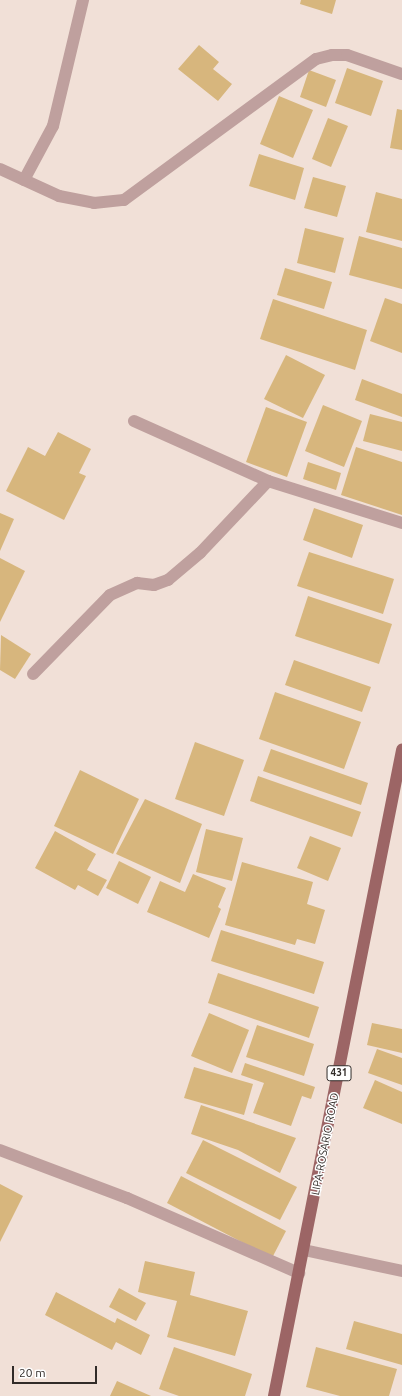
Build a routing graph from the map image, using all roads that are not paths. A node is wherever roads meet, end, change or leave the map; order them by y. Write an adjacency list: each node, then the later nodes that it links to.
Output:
1 (83, 0): 4 (street)
2 (402, 74): 4 (street)
3 (0, 169): 4 (street)
4 (24, 180)
5 (134, 421): 6 (street)
6 (268, 481): 7 (street); 8 (street)
7 (402, 523)
8 (33, 674)
9 (402, 750): 11 (main road, LIPA-ROSARIO ROAD / 431)
10 (0, 1150): 13 (street)
11 (304, 1250): 12 (street); 13 (main road, LIPA-ROSARIO ROAD / 431)
12 (402, 1271)
13 (299, 1273): 14 (main road, LIPA-ROSARIO ROAD / 431)
14 (274, 1396)

